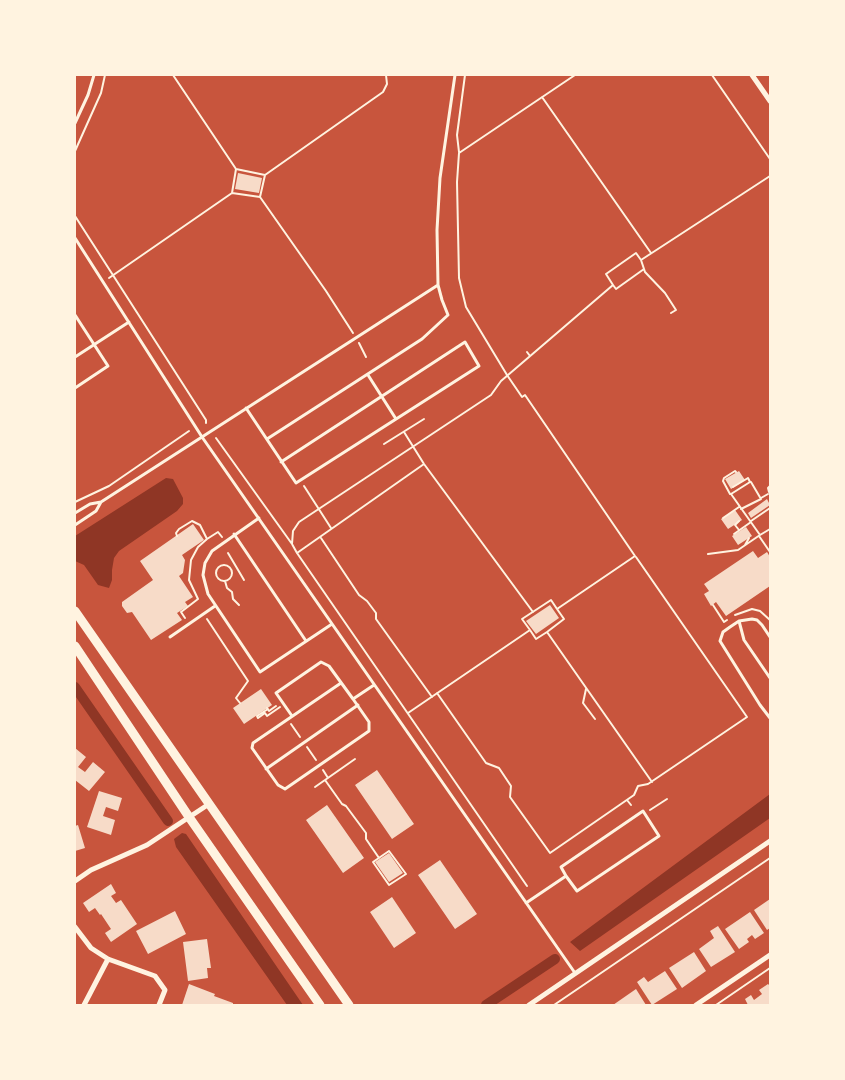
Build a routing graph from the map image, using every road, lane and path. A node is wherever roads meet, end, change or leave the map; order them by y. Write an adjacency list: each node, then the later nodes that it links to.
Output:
1 (94, 75): 12 (lane)
2 (105, 75): 13 (path)
3 (174, 75): 16 (path)
4 (386, 75): 17 (path)
5 (455, 75): 28 (lane)
6 (465, 75): 14 (path)
7 (575, 75): 10 (path)
8 (712, 75): 15 (path)
9 (752, 75): 11 (street)
10 (542, 97): 14 (path); 23 (path)
11 (770, 101)
12 (75, 123)
13 (75, 151)
14 (459, 152): 42 (path)
15 (770, 159)
16 (236, 169): 17 (path); 19 (path)
17 (264, 175): 20 (path)
18 (770, 176): 23 (path)
19 (232, 192): 20 (path); 26 (path)
20 (260, 197): 34 (path)
21 (75, 216): 26 (path)
22 (75, 238): 27 (lane)
23 (652, 253): 24 (path)
24 (641, 260): 25 (path); 29 (path)
25 (644, 270): 29 (path); 30 (path)
26 (113, 275): 27 (path); 48 (path)
27 (103, 282): 33 (lane)
28 (438, 285): 41 (lane); 45 (lane)
29 (613, 285): 38 (path)
30 (671, 313)
31 (75, 316): 32 (lane)
32 (77, 322): 36 (lane)
33 (129, 322): 36 (lane); 51 (lane)
34 (353, 333)
35 (359, 343): 40 (path)
36 (94, 344): 39 (lane); 43 (lane)
37 (526, 352): 38 (path)
38 (530, 356): 42 (path)
39 (75, 357)
40 (366, 357)
41 (368, 375): 44 (lane); 53 (lane)
42 (508, 375): 55 (path); 93 (path)
43 (75, 388)
44 (382, 396): 46 (lane); 46 (lane); 56 (lane)
45 (246, 408): 51 (lane); 53 (lane)
46 (396, 419): 56 (lane)
47 (424, 419): 50 (path)
48 (205, 422)
49 (189, 431): 66 (path)
50 (404, 432): 54 (path); 55 (path)
51 (202, 437): 67 (lane); 72 (lane)
52 (216, 438): 87 (path)
53 (267, 439): 56 (lane)
54 (384, 444)
55 (413, 446): 57 (path); 69 (path)
56 (281, 462)
57 (424, 464): 77 (path); 106 (path)
58 (736, 472): 64 (path)
59 (750, 482): 61 (path); 64 (path); 65 (path)
60 (770, 486): 63 (path)
61 (733, 487)
62 (307, 491): 69 (path)
63 (769, 493): 65 (path)
64 (731, 494): 70 (path)
65 (761, 498): 70 (path)
66 (75, 502)
67 (101, 502): 71 (lane); 76 (lane)
68 (770, 507): 74 (path)
69 (318, 508): 77 (path); 87 (path)
70 (740, 508): 73 (path); 74 (path)
71 (75, 513)
72 (258, 518): 80 (lane); 109 (lane)
73 (723, 518)
74 (751, 521): 79 (path); 82 (path)
75 (739, 522): 79 (path)
76 (75, 525)
77 (331, 528): 84 (path)
78 (770, 529): 82 (path)
79 (739, 530): 81 (path)
80 (234, 534): 103 (lane); 114 (lane)
81 (734, 534)
82 (760, 535): 88 (path); 89 (path)
83 (177, 536): 86 (path)
84 (320, 537): 91 (path); 121 (path)
85 (749, 538): 88 (path)
86 (207, 539)
87 (292, 544): 91 (path)
88 (745, 545): 92 (path)
89 (770, 552)
90 (228, 553): 94 (path)
91 (297, 553): 126 (path)
92 (708, 554)
93 (635, 556): 104 (path); 139 (path)
94 (232, 560): 95 (path); 98 (path)
95 (228, 566): 97 (path); 99 (path)
96 (209, 570): 97 (path)
97 (215, 572): 99 (path)
98 (244, 580)
99 (225, 581): 101 (path)
100 (196, 602): 102 (path)
101 (239, 605)
102 (199, 606)
103 (216, 606): 112 (lane); 114 (lane)
104 (557, 609): 106 (path); 111 (path)
105 (75, 611): 143 (main road)
106 (533, 612): 110 (path)
107 (206, 617): 123 (path)
108 (739, 621): 113 (lane); 116 (lane); 128 (lane)
109 (332, 624): 114 (lane); 118 (lane)
110 (530, 630): 111 (path); 120 (path)
111 (546, 632): 119 (path)
112 (170, 637)
113 (770, 637)
114 (306, 641)
115 (75, 646): 146 (main road)
116 (770, 678)
117 (341, 683): 122 (lane); 127 (lane); 127 (lane)
118 (374, 686): 122 (lane); 153 (lane)
119 (586, 689): 129 (path); 139 (path)
120 (437, 693): 121 (path); 142 (path)
121 (432, 697): 126 (path)
122 (353, 699): 124 (lane)
123 (240, 703)
124 (358, 706): 135 (lane); 135 (lane)
125 (268, 709): 125 (path)
126 (408, 713): 152 (path)
127 (292, 716): 135 (lane)
128 (770, 718)
129 (595, 720)
130 (291, 724): 131 (path)
131 (300, 738)
132 (307, 747): 134 (path)
133 (355, 759): 137 (path)
134 (317, 761)
135 (266, 769)
136 (323, 770): 137 (path)
137 (328, 778): 138 (path)
138 (325, 780): 140 (path); 148 (path)
139 (652, 782): 142 (path)
140 (315, 787)
141 (666, 799): 145 (path)
142 (627, 800): 144 (path)
143 (209, 804): 146 (street); 162 (main road)
144 (631, 806)
145 (645, 814): 150 (lane); 150 (lane)
146 (189, 817): 151 (street); 161 (main road)
147 (770, 841): 158 (street)
148 (379, 858): 148 (path)
149 (770, 858): 164 (path)
150 (566, 876): 153 (lane)
151 (75, 881)
152 (528, 886)
153 (526, 903): 158 (lane)
154 (75, 927): 156 (street)
155 (770, 955): 165 (street)
156 (108, 959): 159 (street); 160 (street)
157 (770, 968): 166 (path)
158 (575, 974): 163 (street)
159 (84, 1005)
160 (159, 1005)
161 (320, 1005)
162 (348, 1005)
163 (529, 1005)
164 (554, 1005)
165 (696, 1005)
166 (716, 1005)

